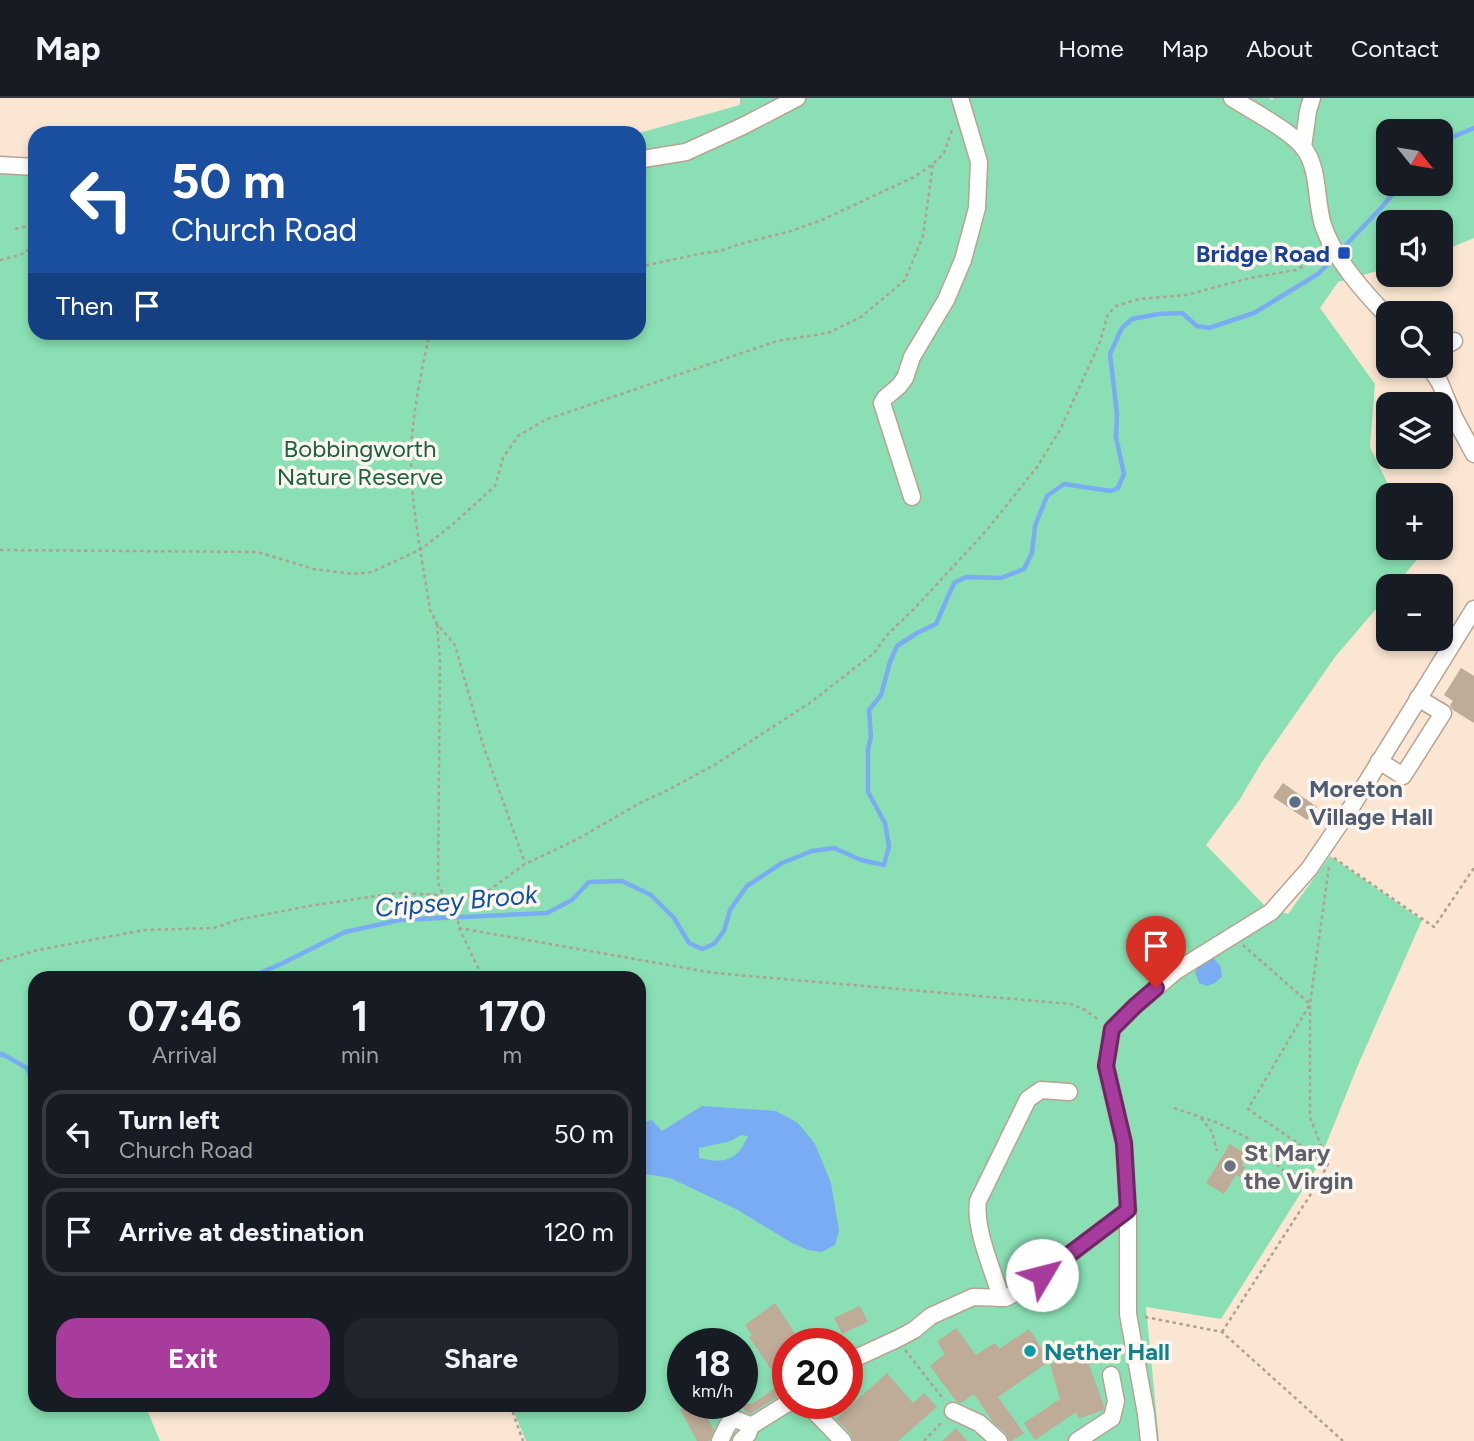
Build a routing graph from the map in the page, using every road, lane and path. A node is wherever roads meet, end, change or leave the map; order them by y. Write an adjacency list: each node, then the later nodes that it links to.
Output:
1 (797, 98): 7 (street)
2 (960, 98): 21 (street)
3 (1231, 98): 6 (street)
4 (1312, 98): 6 (street)
5 (953, 128): 8 (path)
6 (1303, 147): 13 (street)
7 (646, 157)
8 (933, 164): 16 (path); 22 (path)
9 (0, 165): 10 (street)
10 (28, 167)
11 (28, 226): 12 (path)
12 (15, 229)
13 (1328, 237): 17 (street); 28 (path)
14 (28, 251): 15 (path)
15 (0, 260)
16 (646, 265)
17 (1376, 305)
18 (429, 340): 22 (path)
19 (1437, 378): 20 (street)
20 (1474, 454)
21 (912, 497)
22 (421, 549): 23 (path); 25 (path)
23 (0, 550)
24 (1474, 608): 26 (street)
25 (437, 624): 28 (path); 30 (path)
26 (1418, 698): 27 (street); 27 (street)
27 (1379, 761): 33 (street)
28 (525, 864): 31 (path)
29 (1474, 868): 36 (path)
30 (443, 895): 31 (path); 34 (path)
31 (455, 899): 32 (path)
32 (459, 928): 35 (path); 37 (path)
33 (1233, 936): 36 (path); 37 (street)
34 (0, 961)
35 (480, 971)
36 (1310, 1003): 42 (path); 42 (path)
37 (1112, 1029): 44 (street)
38 (1069, 1092): 45 (street)
39 (1174, 1108): 40 (path)
40 (1201, 1118): 41 (path); 43 (path)
41 (1217, 1152)
42 (1328, 1164): 43 (path)
43 (1318, 1184): 47 (path)
44 (1128, 1210): 45 (street); 46 (street)
45 (1001, 1298): 48 (street)
46 (1128, 1314): 47 (path); 63 (street)
47 (1222, 1332): 64 (path)
48 (897, 1339): 49 (street); 51 (path)
49 (863, 1355)
50 (1111, 1375): 62 (street)
51 (953, 1411): 60 (path); 61 (street)
52 (513, 1412): 56 (path)
53 (772, 1413): 55 (street)
54 (822, 1419): 59 (street)
55 (751, 1426): 57 (street); 58 (street)
56 (523, 1441)
57 (720, 1441)
58 (741, 1441)
59 (843, 1441)
60 (924, 1441)
61 (999, 1441)
62 (1077, 1441)
63 (1149, 1441)
64 (1343, 1441)

